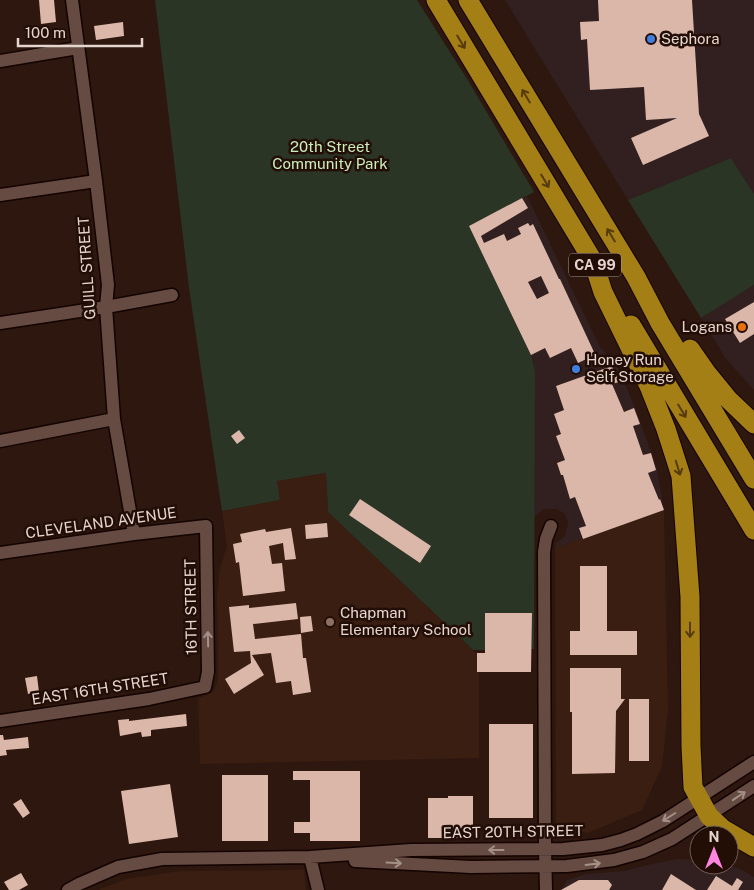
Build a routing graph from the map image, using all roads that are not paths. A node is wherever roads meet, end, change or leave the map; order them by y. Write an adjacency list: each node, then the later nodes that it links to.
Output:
1 (72, 0): 4 (street, GUILL STREET)
2 (436, 0): 8 (highway, CA 99, one-way to 8)
3 (468, 0): 9 (highway, CA 99, one-way to 3)
4 (78, 48): 5 (street); 6 (street, GUILL STREET)
5 (0, 60)
6 (96, 181): 7 (street); 11 (street, GUILL STREET)
7 (0, 194)
8 (593, 261): 19 (highway, CA 99, one-way to 19); 26 (highway, one-way to 26)
9 (636, 277): 14 (highway); 16 (highway, CA 99)
10 (172, 295): 11 (street)
11 (106, 307): 12 (street); 13 (street, GUILL STREET)
12 (0, 323)
13 (114, 419): 15 (street); 20 (street, GUILL STREET)
14 (754, 424)
15 (0, 441)
16 (754, 479)
17 (206, 526): 20 (street, CLEVELAND AVENUE); 22 (street, 16TH STREET, one-way to 17)
18 (551, 526): 29 (street)
19 (754, 530)
20 (134, 534): 21 (street, CLEVELAND AVENUE)
21 (0, 554)
22 (205, 687): 23 (street, EAST 16TH STREET)
23 (0, 721)
24 (754, 762): 26 (street, EAST 20TH STREET)
25 (754, 786): 27 (street, EAST 20TH STREET, one-way to 25)
26 (699, 798): 27 (highway); 29 (street, EAST 20TH STREET, one-way to 29)
27 (709, 816): 28 (highway); 31 (street, EAST 20TH STREET, one-way to 27)
28 (754, 847)
29 (545, 849): 30 (street, EAST 20TH STREET, one-way to 30); 31 (street)
30 (310, 858): 31 (street, EAST 20TH STREET, one-way to 31); 32 (street, EAST 20TH STREET); 33 (street)
31 (545, 866): 34 (street)
32 (68, 890)
33 (318, 890)
34 (546, 890)

